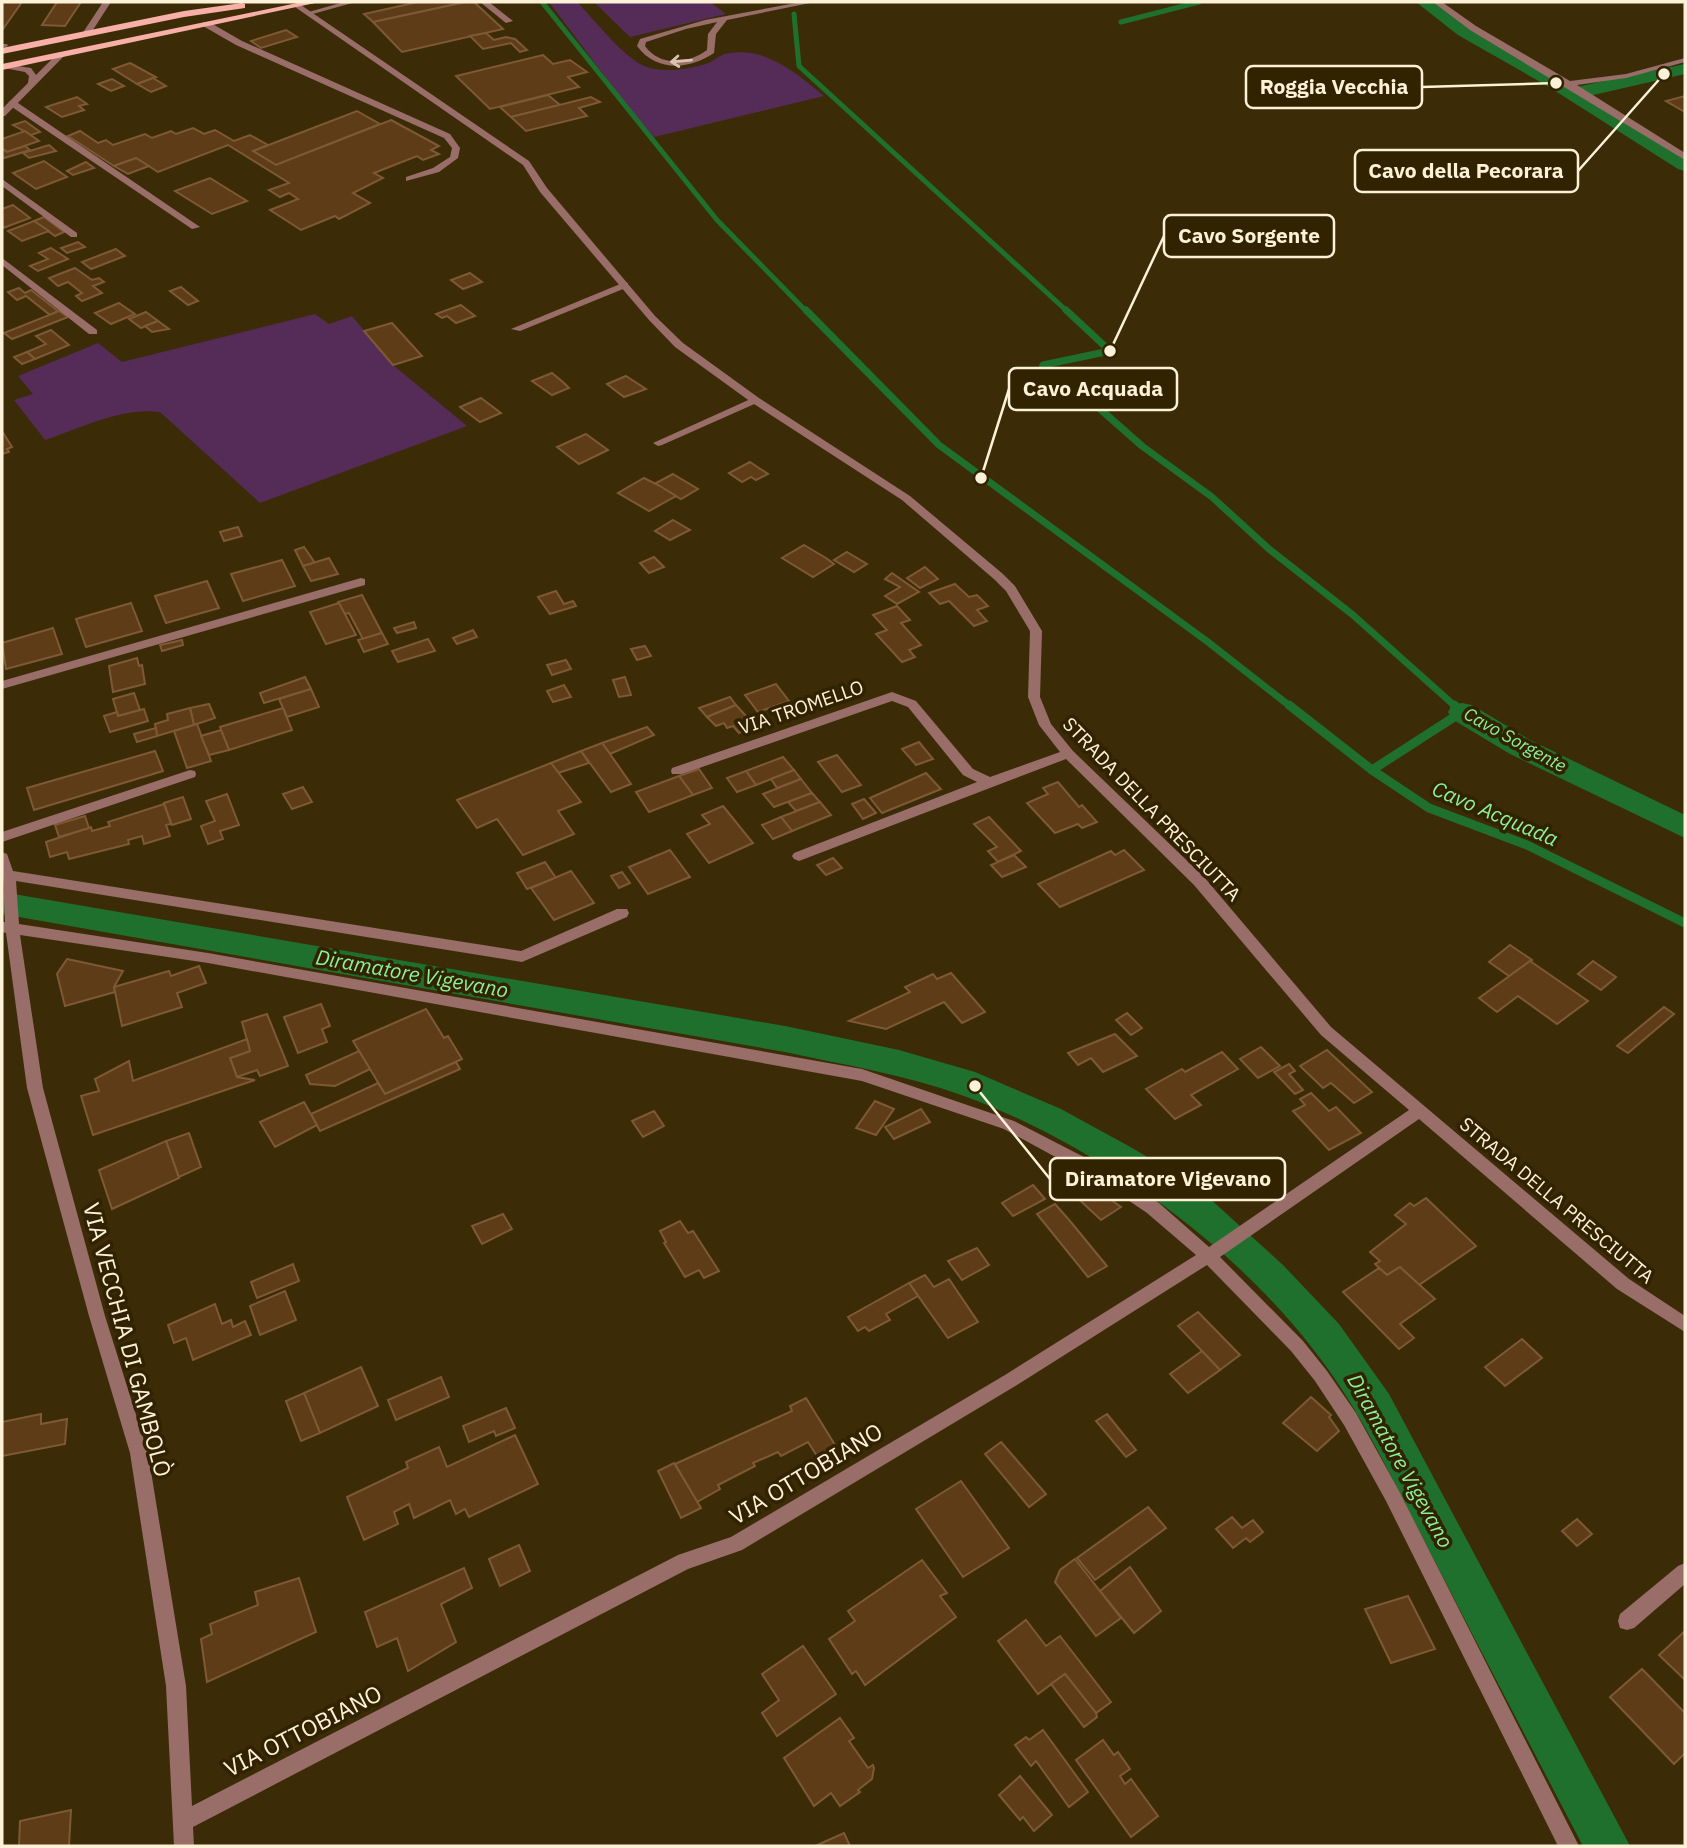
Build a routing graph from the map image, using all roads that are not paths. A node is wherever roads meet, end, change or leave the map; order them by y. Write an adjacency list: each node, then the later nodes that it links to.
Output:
1 (107, 2): 12 (street)
2 (277, 2): 12 (main road); 16 (main road)
3 (352, 2): 8 (street)
4 (484, 2): 10 (street)
5 (811, 2): 9 (street)
6 (1437, 2): 18 (street)
7 (298, 5): 8 (street, STRADA DELLA PRESCIUTTA); 11 (main road)
8 (312, 7): 27 (street, STRADA DELLA PRESCIUTTA)
9 (723, 20): 9 (street, one-way to 9)
10 (509, 21)
11 (206, 24): 14 (main road); 22 (street)
12 (86, 34): 13 (main road)
13 (3, 48)
14 (62, 54): 16 (main road); 17 (street)
15 (1685, 61): 18 (street)
16 (3, 64): 17 (street)
17 (32, 82): 19 (street)
18 (1573, 86): 21 (street)
19 (12, 103): 20 (street); 24 (street)
20 (2, 114)
21 (1685, 157)
22 (409, 179)
23 (2, 183): 25 (street)
24 (195, 227)
25 (74, 235)
26 (2, 261): 29 (street)
27 (625, 285): 28 (street); 30 (street, STRADA DELLA PRESCIUTTA)
28 (516, 329)
29 (93, 332)
30 (755, 400): 31 (street); 34 (street, STRADA DELLA PRESCIUTTA)
31 (658, 443)
32 (361, 582): 33 (street)
33 (2, 685)
34 (1068, 754): 37 (street); 44 (street, STRADA DELLA PRESCIUTTA)
35 (677, 771): 37 (street, VIA TROMELLO)
36 (190, 774): 38 (street)
37 (989, 782): 39 (street)
38 (2, 836)
39 (799, 856)
40 (2, 857): 41 (street, VIA VECCHIA DI GAMBOLÒ)
41 (6, 875): 42 (street); 43 (street, VIA VECCHIA DI GAMBOLÒ)
42 (622, 913)
43 (9, 925): 45 (street); 49 (street, VIA VECCHIA DI GAMBOLÒ)
44 (1421, 1110): 45 (street, VIA OTTOBIANO); 46 (street, STRADA DELLA PRESCIUTTA)
45 (1213, 1251): 49 (street, VIA OTTOBIANO); 51 (street)
46 (1685, 1325)
47 (1685, 1572): 48 (street)
48 (1627, 1621)
49 (183, 1821): 50 (street, VIA VECCHIA DI GAMBOLÒ)
50 (184, 1846)
51 (1569, 1846)

